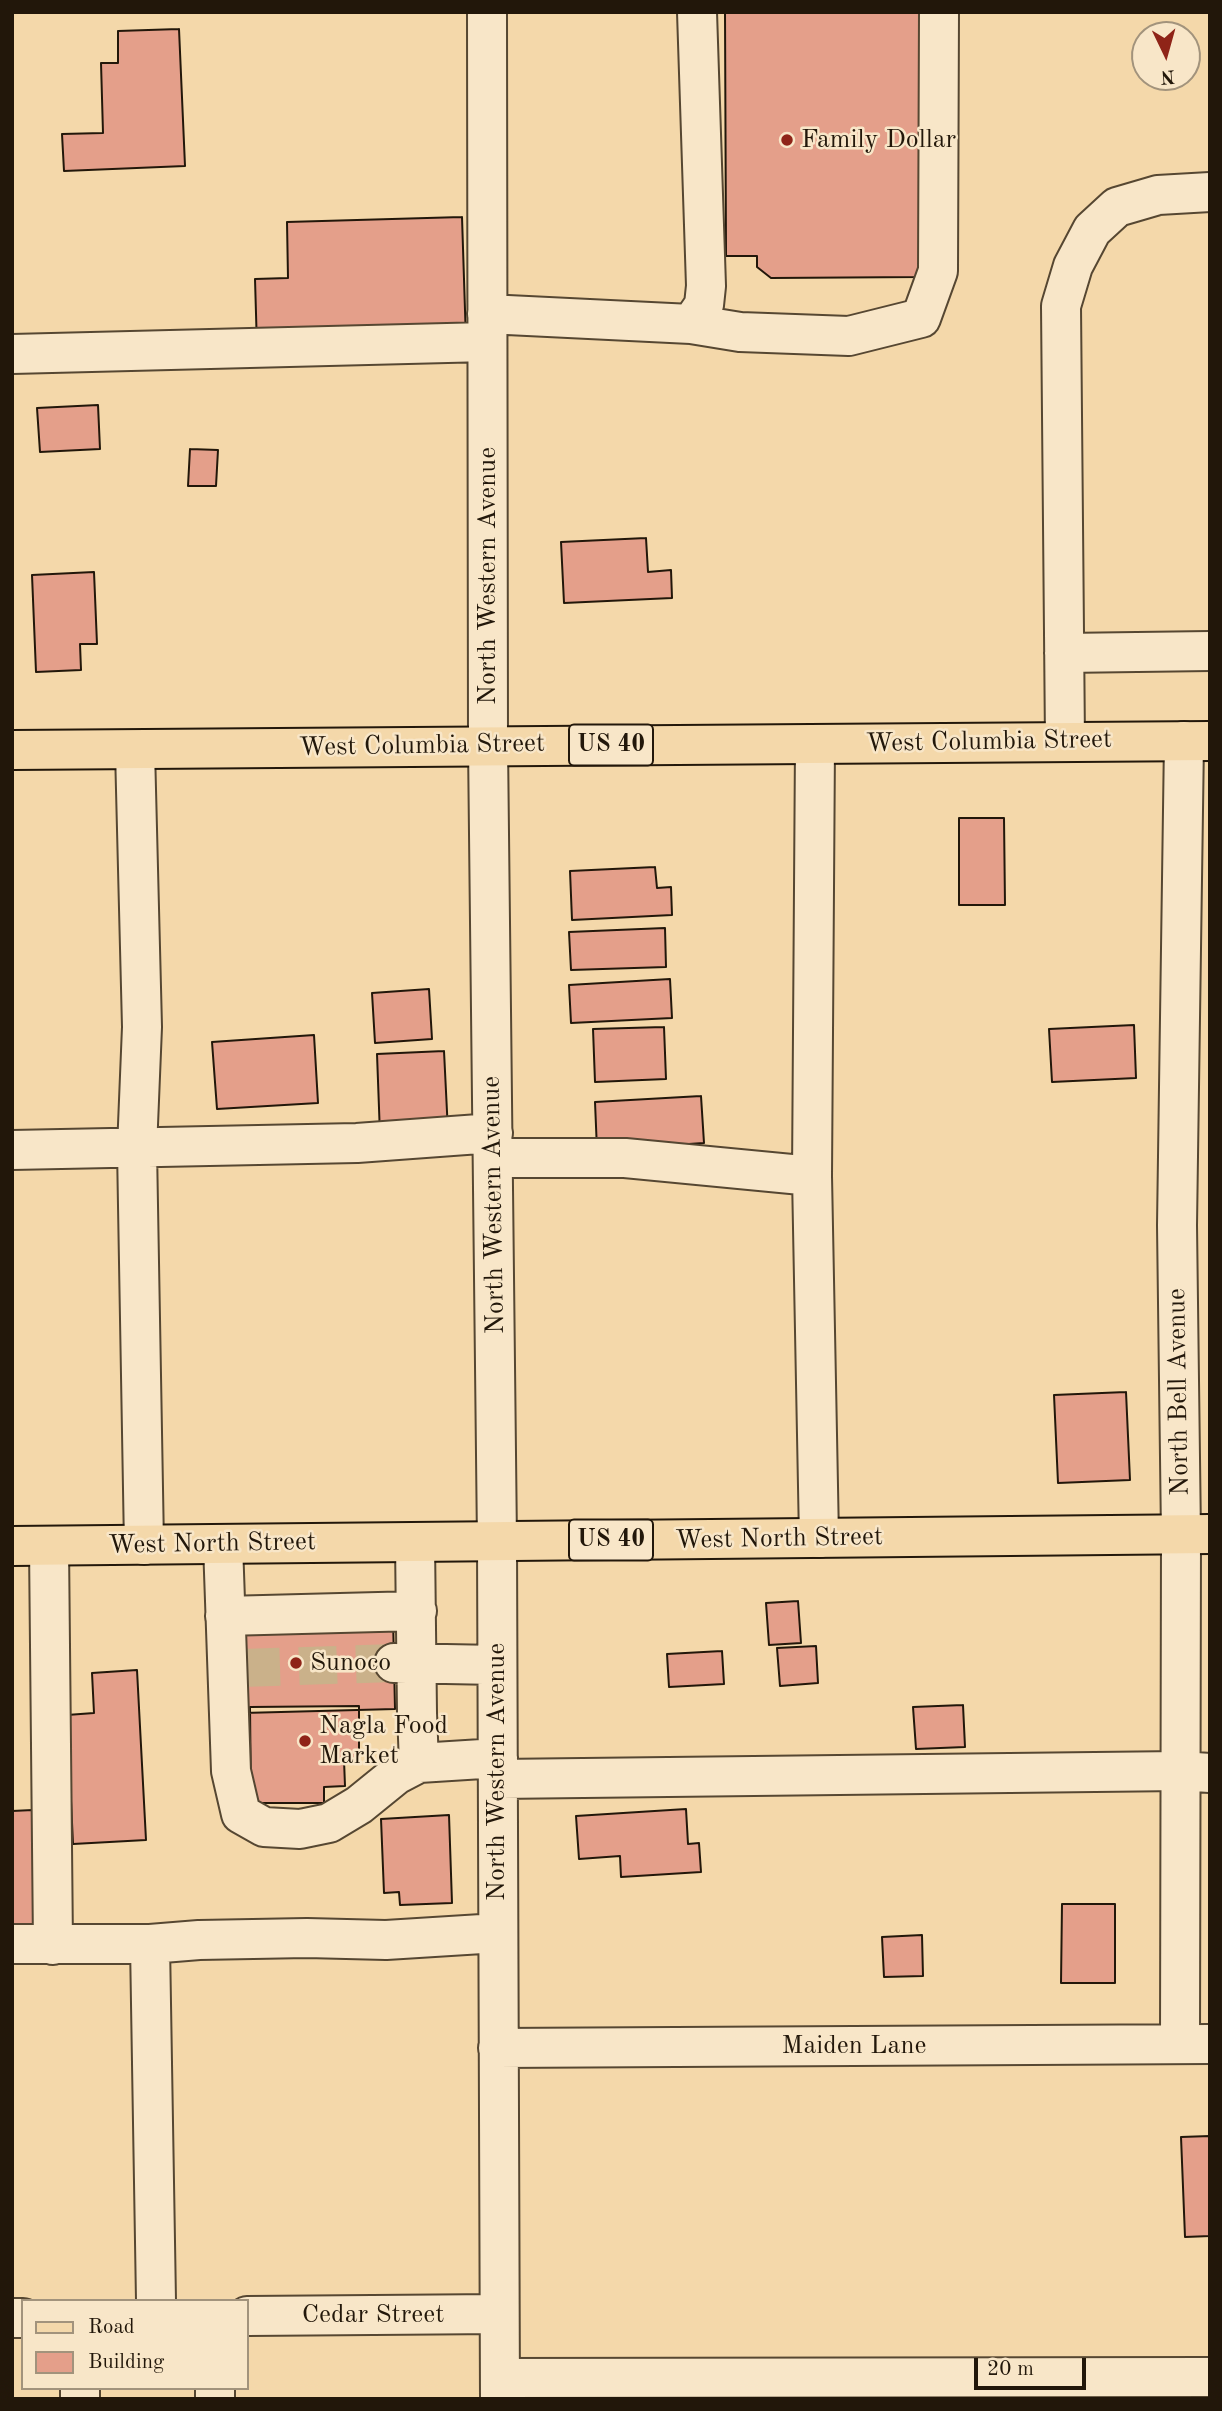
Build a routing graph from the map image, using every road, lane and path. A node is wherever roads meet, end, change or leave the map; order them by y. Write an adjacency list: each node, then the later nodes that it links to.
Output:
1 (487, 12): 6 (street, North Western Avenue)
2 (697, 12): 5 (street)
3 (939, 12): 5 (street)
4 (1210, 192): 9 (street)
5 (691, 324): 6 (street)
6 (486, 328): 7 (street); 13 (street, North Western Avenue)
7 (12, 354)
8 (1210, 651): 9 (street)
9 (1064, 653): 11 (street)
10 (1197, 741): 11 (main road, West Columbia Street / US 40); 20 (street, North Bell Avenue)
11 (1065, 742): 12 (main road, West Columbia Street / US 40)
12 (815, 744): 13 (main road, West Columbia Street / US 40); 19 (street)
13 (488, 745): 15 (main road, West Columbia Street / US 40); 16 (street, North Western Avenue)
14 (12, 750): 15 (main road, West Columbia Street / US 40)
15 (135, 750): 17 (street)
16 (494, 1145): 17 (street); 19 (street); 23 (street, North Western Avenue)
17 (136, 1149): 18 (street); 25 (street)
18 (12, 1150)
19 (812, 1176): 21 (street)
20 (1195, 1534): 21 (main road, West North Street / US 40); 33 (street, North Bell Avenue)
21 (819, 1538): 23 (main road, West North Street / US 40)
22 (415, 1542): 23 (main road, West North Street / US 40); 24 (main road, West North Street / US 40); 27 (street)
23 (497, 1542): 30 (street, North Western Avenue)
24 (223, 1544): 25 (main road, West North Street / US 40); 28 (street)
25 (144, 1545): 26 (main road, West North Street / US 40)
26 (31, 1546): 37 (street)
27 (417, 1611): 28 (street); 29 (street)
28 (225, 1616): 31 (street)
29 (406, 1663): 30 (street); 31 (street)
30 (497, 1665): 32 (street, North Western Avenue)
31 (408, 1769): 32 (street)
32 (498, 1769): 33 (street); 34 (street, North Western Avenue)
33 (1195, 1772): 38 (street, North Bell Avenue)
34 (498, 1933): 36 (street); 39 (street, North Western Avenue)
35 (12, 1944): 37 (street)
36 (150, 1944): 37 (street); 40 (street)
37 (53, 1945)
38 (1195, 2044): 39 (street, Maiden Lane)
39 (498, 2048): 41 (street, North Western Avenue)
40 (156, 2299)
41 (499, 2314): 42 (street, Cedar Street); 44 (street, North Western Avenue)
42 (248, 2316)
43 (1210, 2377): 44 (street)
44 (500, 2388)

